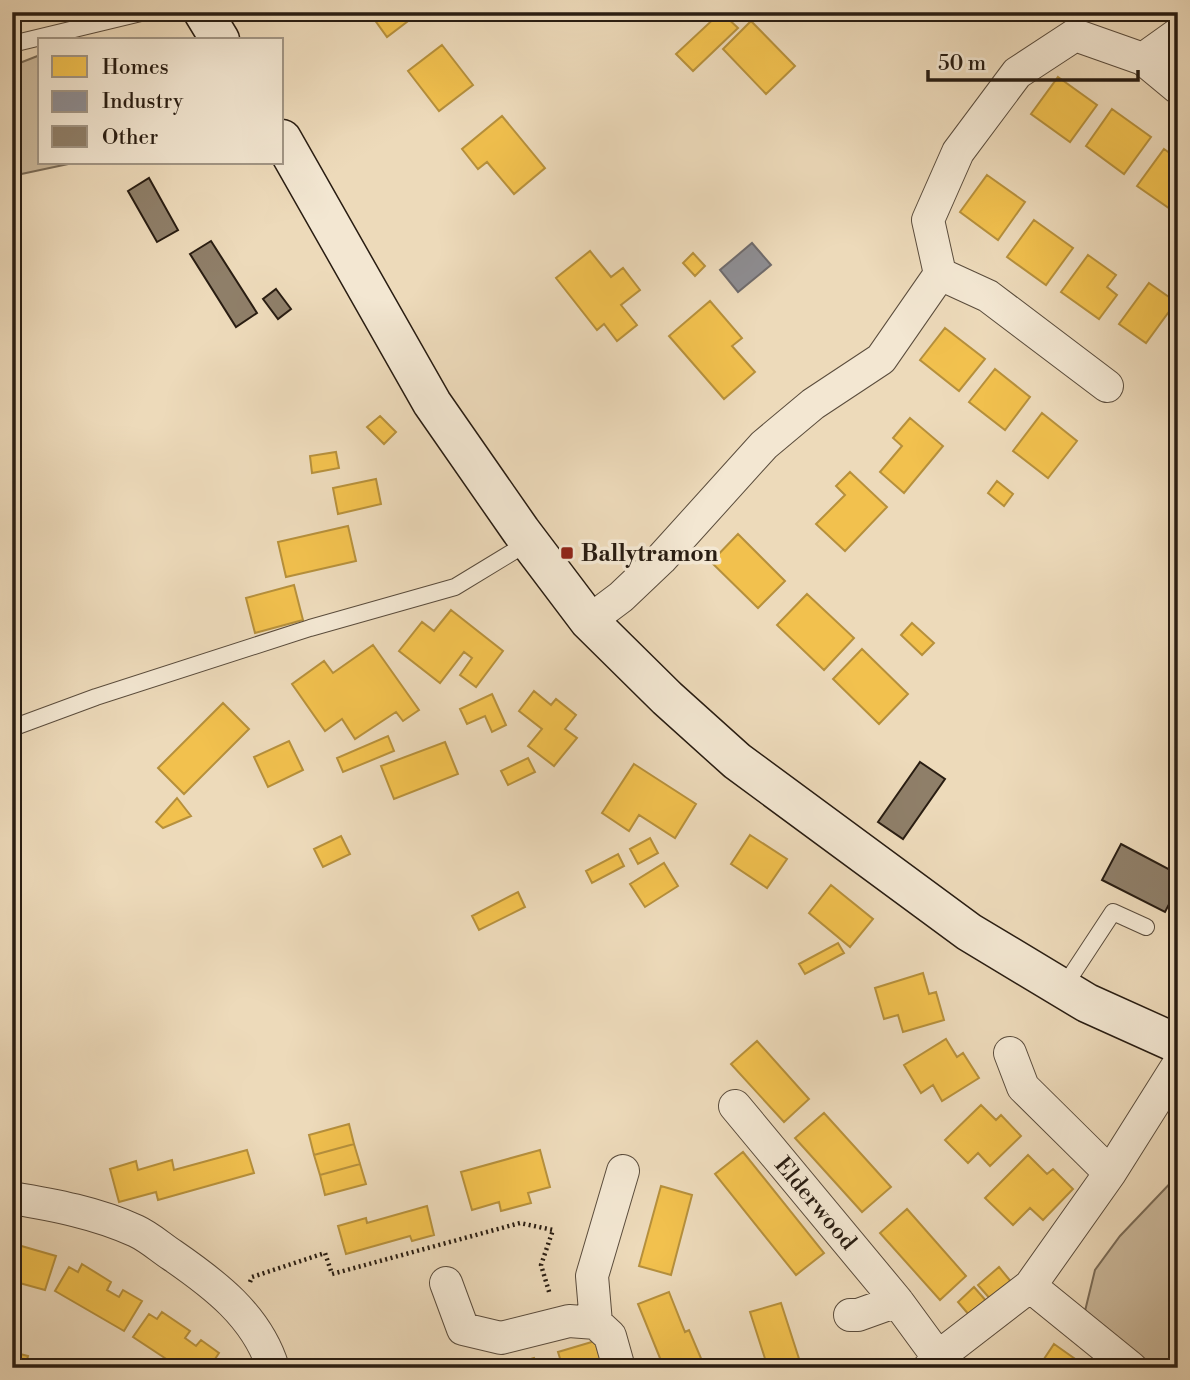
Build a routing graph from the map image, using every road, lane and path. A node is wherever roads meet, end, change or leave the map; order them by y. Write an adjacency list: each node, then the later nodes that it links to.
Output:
1 (145, 12): 5 (lane)
2 (203, 12): 4 (main road)
3 (1178, 34): 6 (street)
4 (219, 38)
5 (12, 44)
6 (1143, 59): 7 (street); 9 (street)
7 (1178, 88)
8 (284, 143): 11 (main road)
9 (940, 274): 10 (street); 12 (street)
10 (1107, 386)
11 (529, 542): 12 (main road); 13 (lane)
12 (589, 621): 15 (main road)
13 (12, 728)
14 (1146, 927): 15 (lane)
15 (1063, 988): 16 (main road)
16 (1178, 1044)
17 (1010, 1053): 21 (street)
18 (1178, 1065): 21 (street, Elderwood)
19 (735, 1105): 25 (street, Elderwood)
20 (624, 1171): 28 (street)
21 (1110, 1173): 24 (street, Elderwood)
22 (12, 1198): 26 (street)
23 (446, 1283): 29 (street)
24 (1030, 1286): 30 (street, Elderwood); 33 (street)
25 (897, 1301): 27 (street); 30 (street, Elderwood)
26 (238, 1308): 29 (path); 31 (street)
27 (850, 1315)
28 (596, 1323): 29 (street); 32 (street)
29 (559, 1324)
30 (933, 1362)
31 (274, 1368)
32 (619, 1368)
33 (1131, 1368)

